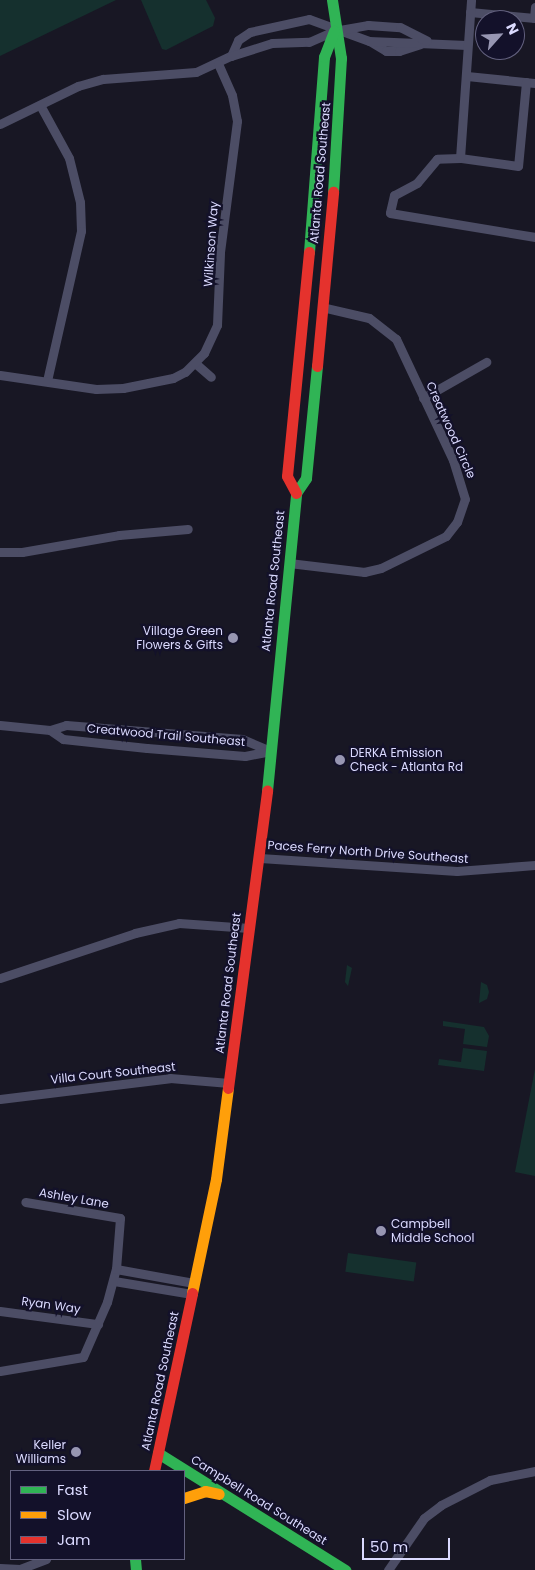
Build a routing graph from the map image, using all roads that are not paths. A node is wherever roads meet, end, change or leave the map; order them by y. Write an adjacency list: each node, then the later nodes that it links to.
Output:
1 (332, 0): 6 (main road, Atlanta Road Southeast)
2 (471, 0): 4 (street)
3 (535, 7): 5 (street)
4 (470, 12): 5 (street); 8 (street)
5 (534, 18)
6 (334, 31): 7 (street); 7 (street); 9 (street); 9 (street); 17 (main road, Atlanta Road Southeast); 24 (main road, Atlanta Road Southeast)
7 (427, 41): 8 (street)
8 (466, 45): 11 (street)
9 (231, 56): 10 (street)
10 (218, 64): 13 (street); 19 (street, Wilkinson Way)
11 (467, 76): 12 (street); 15 (street)
12 (531, 82): 15 (street)
13 (40, 105): 14 (street); 22 (street)
14 (0, 124)
15 (460, 158): 16 (street)
16 (535, 237)
17 (322, 307): 23 (street, Creatwood Circle); 24 (main road, Atlanta Road Southeast)
18 (486, 362): 23 (street)
19 (195, 363): 21 (street); 22 (street, Wilkinson Way)
20 (0, 375): 22 (street, Wilkinson Way)
21 (211, 378)
22 (47, 381)
23 (423, 398): 27 (street, Creatwood Circle)
24 (296, 493): 27 (main road, Atlanta Road Southeast)
25 (188, 530): 26 (street)
26 (0, 552)
27 (289, 563): 30 (main road, Atlanta Road Southeast)
28 (0, 725): 29 (street, Creatwood Trail Southeast)
29 (50, 730): 30 (street, Creatwood Trail Southeast); 30 (street, Creatwood Trail Southeast)
30 (270, 751): 31 (main road, Atlanta Road Southeast)
31 (260, 858): 32 (street, Paces Ferry North Drive Southeast); 33 (main road, Atlanta Road Southeast)
32 (535, 865)
33 (249, 928): 34 (street); 35 (main road, Atlanta Road Southeast)
34 (0, 978)
35 (229, 1083): 36 (street, Villa Court Southeast); 40 (main road, Atlanta Road Southeast)
36 (0, 1099)
37 (25, 1202): 38 (street, Ashley Lane)
38 (116, 1269): 39 (street); 40 (street)
39 (114, 1280): 40 (street); 42 (street)
40 (193, 1288): 44 (main road, Atlanta Road Southeast)
41 (0, 1311): 42 (street, Ryan Way)
42 (98, 1324): 43 (street)
43 (0, 1371)
44 (158, 1453): 45 (main road, Atlanta Road Southeast); 47 (main road, Campbell Road Southeast)
45 (154, 1470)
46 (535, 1471): 54 (street)
47 (226, 1495): 48 (main road); 53 (main road, Campbell Road Southeast)
48 (185, 1498)
49 (43, 1560): 51 (street)
50 (136, 1564): 52 (main road)
51 (0, 1568)
52 (143, 1570)
53 (345, 1570)
54 (388, 1570)

